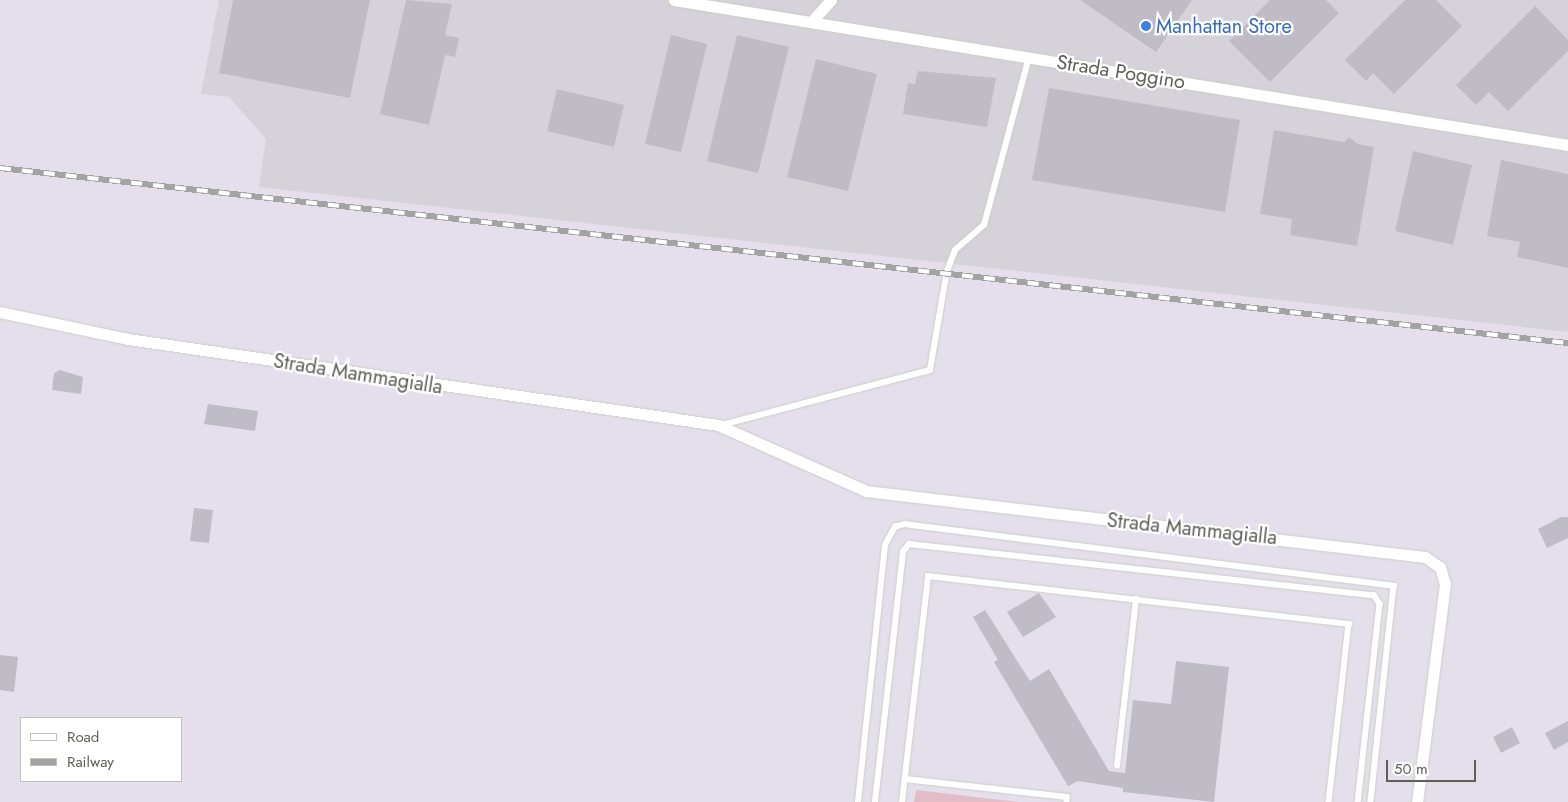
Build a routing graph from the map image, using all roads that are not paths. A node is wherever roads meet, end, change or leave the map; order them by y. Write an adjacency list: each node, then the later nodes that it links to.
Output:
1 (674, 0): 3 (street, Strada Poggino)
2 (831, 0): 3 (street)
3 (811, 22): 4 (street, Strada Poggino)
4 (1029, 57): 5 (street, Strada Poggino); 7 (lane, Strada Mammagialla)
5 (1568, 144)
6 (0, 312): 7 (street, Strada Mammagialla)
7 (718, 425): 18 (street, Strada Mammagialla)
8 (1136, 600): 9 (lane); 10 (lane); 15 (lane)
9 (1117, 766)
10 (905, 779): 13 (lane); 14 (lane)
11 (858, 802): 17 (lane)
12 (875, 802): 16 (lane)
13 (902, 802)
14 (1067, 802)
15 (1329, 802)
16 (1358, 802)
17 (1372, 802)
18 (1417, 802)

